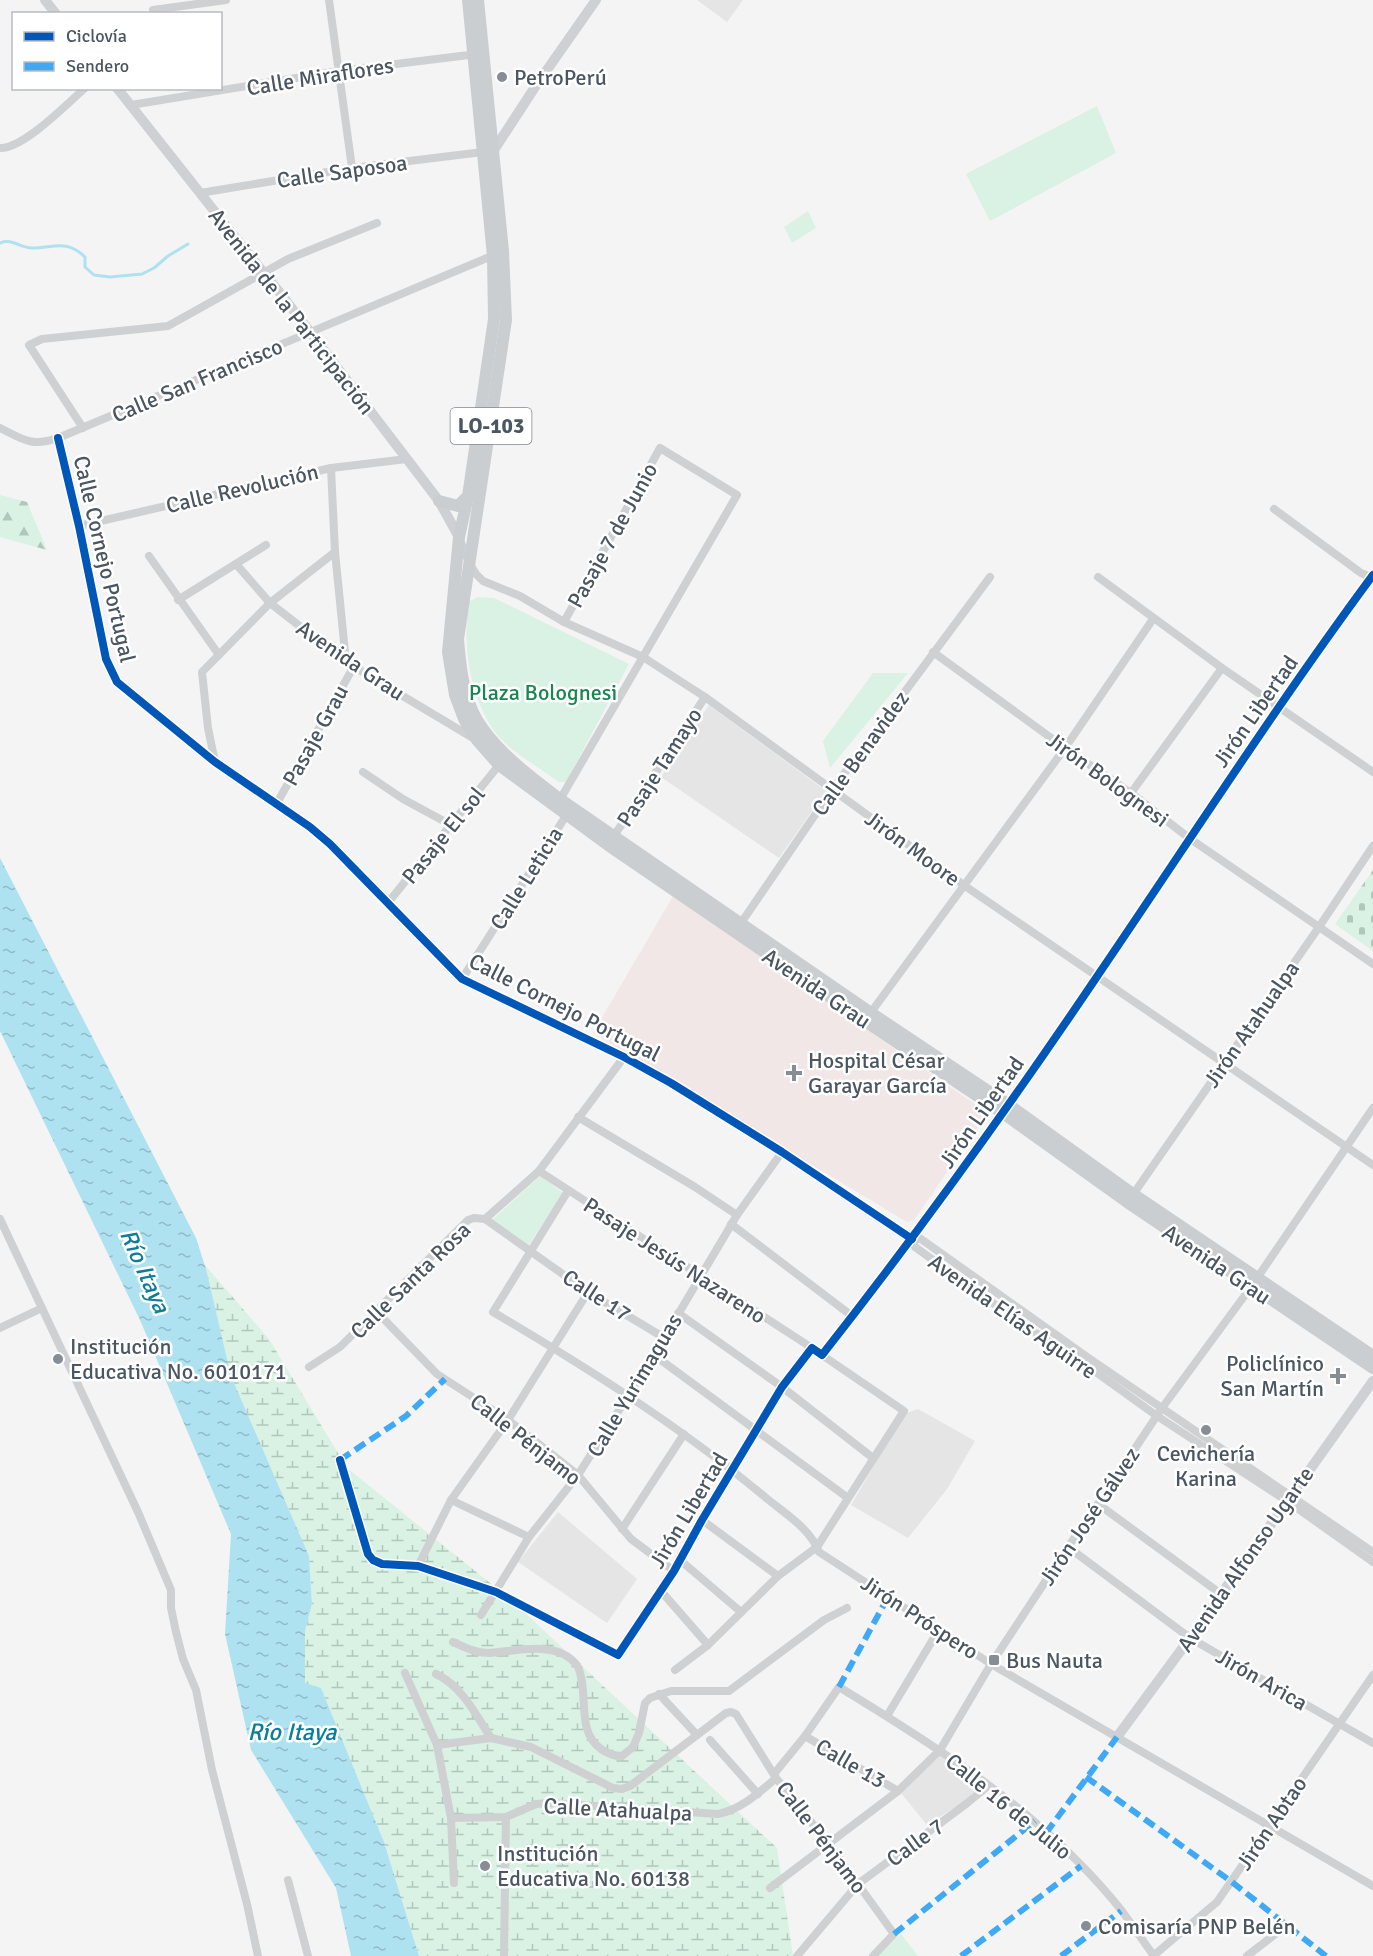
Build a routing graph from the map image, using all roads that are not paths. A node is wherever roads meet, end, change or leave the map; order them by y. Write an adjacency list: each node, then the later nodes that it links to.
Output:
1 (45, 0): 8 (main road)
2 (153, 0): 9 (street)
3 (225, 0): 9 (street)
4 (329, 0): 11 (street)
5 (468, 0): 10 (main road, LO-103)
6 (478, 0): 10 (main road, LO-103)
7 (596, 0): 16 (main road)
8 (54, 12)
9 (153, 12)
10 (478, 53): 11 (street, Calle Miraflores); 16 (main road, LO-103)
11 (339, 71): 14 (street, Calle Miraflores); 17 (street)
12 (83, 90): 15 (street)
13 (119, 90): 14 (main road, Avenida de la Participación)
14 (131, 105): 18 (main road, Avenida de la Participación)
15 (0, 148)
16 (488, 151): 17 (street, Calle Saposoa); 20 (main road, LO-103)
17 (352, 168): 18 (street, Calle Saposoa)
18 (200, 193): 21 (main road, Avenida de la Participación, bridge)
19 (377, 223): 23 (street, Calle Cornejo Portugal)
20 (498, 253): 21 (street, Calle San Francisco); 28 (main road, LO-103); 36 (main road, LO-103)
21 (311, 333): 23 (street, Calle San Francisco); 26 (main road, Avenida de la Participación)
22 (0, 428): 24 (street, Calle San Francisco)
23 (83, 428): 24 (street, Calle San Francisco)
24 (58, 438): 31 (street, Calle Cornejo Portugal)
25 (660, 448): 44 (street, Pasaje 7 de Junio); 47 (street, Calle Leticia)
26 (407, 459): 27 (street, Calle Revolución); 29 (main road, Avenida de la Participación)
27 (331, 468): 31 (street, Calle Revolución); 34 (street)
28 (468, 496): 29 (main road); 32 (main road, LO-103)
29 (439, 501): 32 (main road, Avenida de la Participación)
30 (1274, 508): 40 (street)
31 (79, 526): 54 (street, Calle Cornejo Portugal)
32 (459, 537): 36 (street, Jirón Moore); 52 (main road, Avenida Grau / LO-103)
33 (266, 545): 37 (street)
34 (336, 552): 42 (street); 48 (street)
35 (150, 556): 41 (street)
36 (469, 563): 44 (street, Jirón Moore); 61 (main road, LO-103)
37 (236, 564): 41 (street); 42 (street, Avenida Grau)
38 (990, 577): 45 (street, Calle Benavidez)
39 (1098, 577): 43 (street)
40 (1372, 577): 51 (street, Jirón Libertad)
41 (178, 600): 46 (street)
42 (270, 603): 46 (street); 48 (street, Avenida Grau)
43 (1154, 619): 49 (street); 53 (street)
44 (564, 622): 47 (street, Jirón Moore)
45 (933, 652): 53 (street, Jirón Bolognesi); 58 (street, Calle Benavidez)
46 (219, 656): 54 (street)
47 (643, 657): 50 (street, Jirón Moore); 61 (street, Calle Leticia)
48 (350, 664): 52 (street, Avenida Grau); 60 (street, Pasaje Grau)
49 (1222, 669): 51 (street); 59 (street)
50 (705, 697): 58 (street, Jirón Moore); 64 (street, Pasaje Tamayo)
51 (1279, 708): 57 (street); 63 (street, Jirón Libertad)
52 (477, 740): 55 (main road, Avenida Grau / LO-103)
53 (1065, 748): 59 (street, Jirón Bolognesi); 66 (street)
54 (215, 762): 60 (street, Calle Cornejo Portugal)
55 (499, 765): 61 (main road, Avenida Grau / LO-103); 62 (street, Pasaje El sol)
56 (363, 772): 62 (street)
57 (1373, 772)
58 (832, 790): 66 (street, Jirón Moore); 69 (street, Calle Benavidez)
59 (1131, 793): 63 (street, Jirón Bolognesi)
60 (277, 803): 67 (street, Calle Cornejo Portugal)
61 (564, 807): 64 (main road, Avenida Grau / LO-103); 72 (street, Calle Leticia)
62 (451, 825): 67 (street, Pasaje El sol)
63 (1189, 838): 68 (street, Jirón Bolognesi); 71 (street, Jirón Libertad)
64 (611, 841): 69 (main road, Avenida Grau / LO-103)
65 (1373, 846): 68 (street, Jirón Atahualpa)
66 (965, 886): 71 (street, Jirón Moore); 73 (street)
67 (387, 904): 72 (street, Calle Cornejo Portugal)
68 (1319, 927): 70 (street, Jirón Bolognesi); 75 (street, Jirón Atahualpa)
69 (738, 928): 73 (main road, Avenida Grau / LO-103)
70 (1373, 964)
71 (1097, 978): 75 (street, Jirón Moore); 77 (street, Jirón Libertad)
72 (462, 979): 74 (street, Calle Cornejo Portugal)
73 (868, 1017): 77 (main road, Avenida Grau / LO-103)
74 (624, 1057): 78 (street, Calle Santa Rosa); 80 (street, Calle Cornejo Portugal)
75 (1223, 1063): 79 (street, Jirón Moore); 84 (street, Jirón Atahualpa)
76 (1373, 1108): 79 (street, Jirón José Gálvez)
77 (1006, 1109): 84 (main road, Avenida Grau / LO-103); 89 (street, Jirón Libertad)
78 (578, 1117): 82 (street, Calle Santa Rosa); 85 (street)
79 (1346, 1147): 81 (street, Jirón Moore); 92 (street, Jirón José Gálvez)
80 (782, 1152): 85 (street, Calle Yurimaguas); 89 (street, Calle Cornejo Portugal)
81 (1373, 1165)
82 (539, 1171): 83 (street, Pasaje Jesús Nazareno); 87 (street, Calle Santa Rosa)
83 (568, 1191): 90 (street); 91 (street, Pasaje Jesús Nazareno)
84 (1130, 1198): 92 (main road, Avenida Grau / LO-103)
85 (737, 1215): 88 (street, Calle Yurimaguas)
86 (0, 1219): 94 (street)
87 (485, 1219): 90 (street, Calle 17); 95 (street, Calle Santa Rosa)
88 (731, 1224): 91 (street, Calle Yurimaguas); 97 (street)
89 (912, 1239): 97 (street, Jirón Libertad); 99 (street, Avenida Elías Aguirre); 100 (street, Avenida Elías Aguirre)
90 (531, 1252): 93 (street, Calle 17); 102 (street, Jirón Próspero)
91 (700, 1274): 96 (street, Calle Yurimaguas); 103 (street, Pasaje Jesús Nazareno)
92 (1254, 1282): 106 (main road, Avenida Grau / LO-103); 108 (main road, Avenida Grau / LO-103); 112 (street, Jirón José Gálvez)
93 (588, 1292): 101 (street, Calle 17); 102 (street)
94 (42, 1308): 98 (street); 177 (street)
95 (375, 1310): 107 (street, Calle Santa Rosa); 114 (street, Calle Pénjamo)
96 (678, 1313): 101 (street, Calle Yurimaguas); 110 (street)
97 (852, 1316): 104 (street, Jirón Libertad)
98 (0, 1328)
99 (1046, 1328): 100 (street); 112 (street, Avenida Elías Aguirre)
100 (1040, 1336): 113 (street, Avenida Elías Aguirre)
101 (663, 1337): 105 (street, Calle Yurimaguas)
102 (553, 1347): 111 (street, Jirón Próspero); 114 (street)
103 (812, 1348): 104 (street); 110 (street, Jirón Libertad)
104 (822, 1354): 117 (street)
105 (654, 1355): 111 (street, Calle Yurimaguas); 115 (street)
106 (1373, 1356)
107 (309, 1367)
108 (1373, 1368)
109 (1373, 1381): 122 (main road, Avenida Alfonso Ugarte)
110 (782, 1387): 115 (street, Jirón Libertad); 117 (street)
111 (629, 1395): 116 (street, Jirón Próspero); 120 (street, Calle Yurimaguas)
112 (1162, 1408): 113 (street, Jirón José Gálvez); 122 (street, Avenida Elías Aguirre)
113 (1157, 1416): 122 (street, Avenida Elías Aguirre); 124 (street, Jirón José Gálvez)
114 (508, 1420): 120 (street, Calle Pénjamo); 123 (street)
115 (755, 1431): 119 (street, Jirón Libertad); 121 (street)
116 (684, 1434): 119 (street, Jirón Próspero); 126 (street)
117 (873, 1458): 121 (street)
118 (340, 1460): 133 (street)
119 (733, 1470): 125 (street, Jirón Libertad); 128 (street, Jirón Próspero)
120 (578, 1475): 126 (street, Calle Pénjamo); 127 (street, Calle Yurimaguas)
121 (848, 1498): 128 (street)
122 (1288, 1498): 130 (street, Avenida Elías Aguirre); 132 (street, Avenida Elías Aguirre); 138 (main road, Avenida Alfonso Ugarte)
123 (451, 1500): 127 (street); 133 (street)
124 (1098, 1504): 129 (street, Jirón José Gálvez); 138 (street)
125 (702, 1520): 131 (street, Jirón Libertad); 135 (street)
126 (622, 1529): 134 (street, Calle Pénjamo)
127 (529, 1537): 137 (street, Calle Yurimaguas)
128 (818, 1547): 135 (street); 142 (street, Jirón Próspero)
129 (1068, 1547): 143 (street, Jirón Arica); 146 (street, Jirón José Gálvez)
130 (1373, 1552)
131 (680, 1560): 134 (street, Jirón Libertad); 140 (street)
132 (1373, 1562)
133 (418, 1566): 137 (street)
134 (674, 1571): 136 (street, Jirón Libertad)
135 (778, 1576): 140 (street)
136 (661, 1591): 137 (street, Jirón Libertad); 145 (street)
137 (496, 1592): 141 (street, Calle Yurimaguas)
138 (1221, 1594): 143 (main road, Avenida Alfonso Ugarte)
139 (848, 1608): 152 (street)
140 (741, 1612): 145 (street)
141 (481, 1615)
142 (938, 1630): 146 (street, Jirón Próspero); 153 (street)
143 (1190, 1638): 154 (street, Jirón Arica); 157 (main road, Avenida Alfonso Ugarte)
144 (453, 1642): 152 (street)
145 (708, 1645): 147 (street)
146 (991, 1664): 157 (street, Jirón Próspero); 162 (street, Jirón José Gálvez)
147 (675, 1670)
148 (405, 1673): 161 (street)
149 (436, 1674): 158 (street)
150 (1373, 1675): 154 (street, Jirón Abtao)
151 (839, 1687): 153 (street, Calle 16 de Julio); 156 (street, Calle Atahualpa)
152 (658, 1694): 155 (street)
153 (887, 1716): 162 (street, Calle 16 de Julio)
154 (1339, 1723): 160 (street, Jirón Arica); 169 (street, Jirón Abtao)
155 (697, 1735): 158 (street); 163 (street, Calle Pénjamo)
156 (805, 1736): 163 (street, Calle Atahualpa); 165 (street, Calle 13)
157 (1117, 1737): 169 (street, Jirón Próspero)
158 (491, 1738): 161 (street)
159 (710, 1740): 166 (street)
160 (1373, 1743)
161 (437, 1744): 168 (street)
162 (940, 1750): 164 (street, Calle 16 de Julio); 165 (street, Jirón José Gálvez)
163 (775, 1776): 166 (street, Calle Atahualpa); 170 (street, Calle Pénjamo)
164 (988, 1786): 173 (street, Calle 7); 182 (street, Calle 16 de Julio)
165 (898, 1791): 170 (street, Jirón José Gálvez)
166 (758, 1794): 167 (street, Calle Atahualpa)
167 (506, 1816): 168 (street, Calle Atahualpa); 179 (street)
168 (451, 1818): 172 (street)
169 (1270, 1825): 174 (street, Jirón Próspero); 182 (street, Jirón Abtao)
170 (830, 1844): 173 (street, Calle Pénjamo); 175 (street, Jirón José Gálvez)
171 (288, 1880): 178 (street)
172 (454, 1884)
173 (858, 1884): 180 (street, Calle 7); 181 (street, Calle Pénjamo)
174 (1373, 1886)
175 (770, 1888)
176 (1287, 1925): 183 (street)
177 (258, 1956)
178 (308, 1956)
179 (504, 1956)
180 (797, 1956)
181 (873, 1956)
182 (1153, 1956)
183 (1247, 1956)

